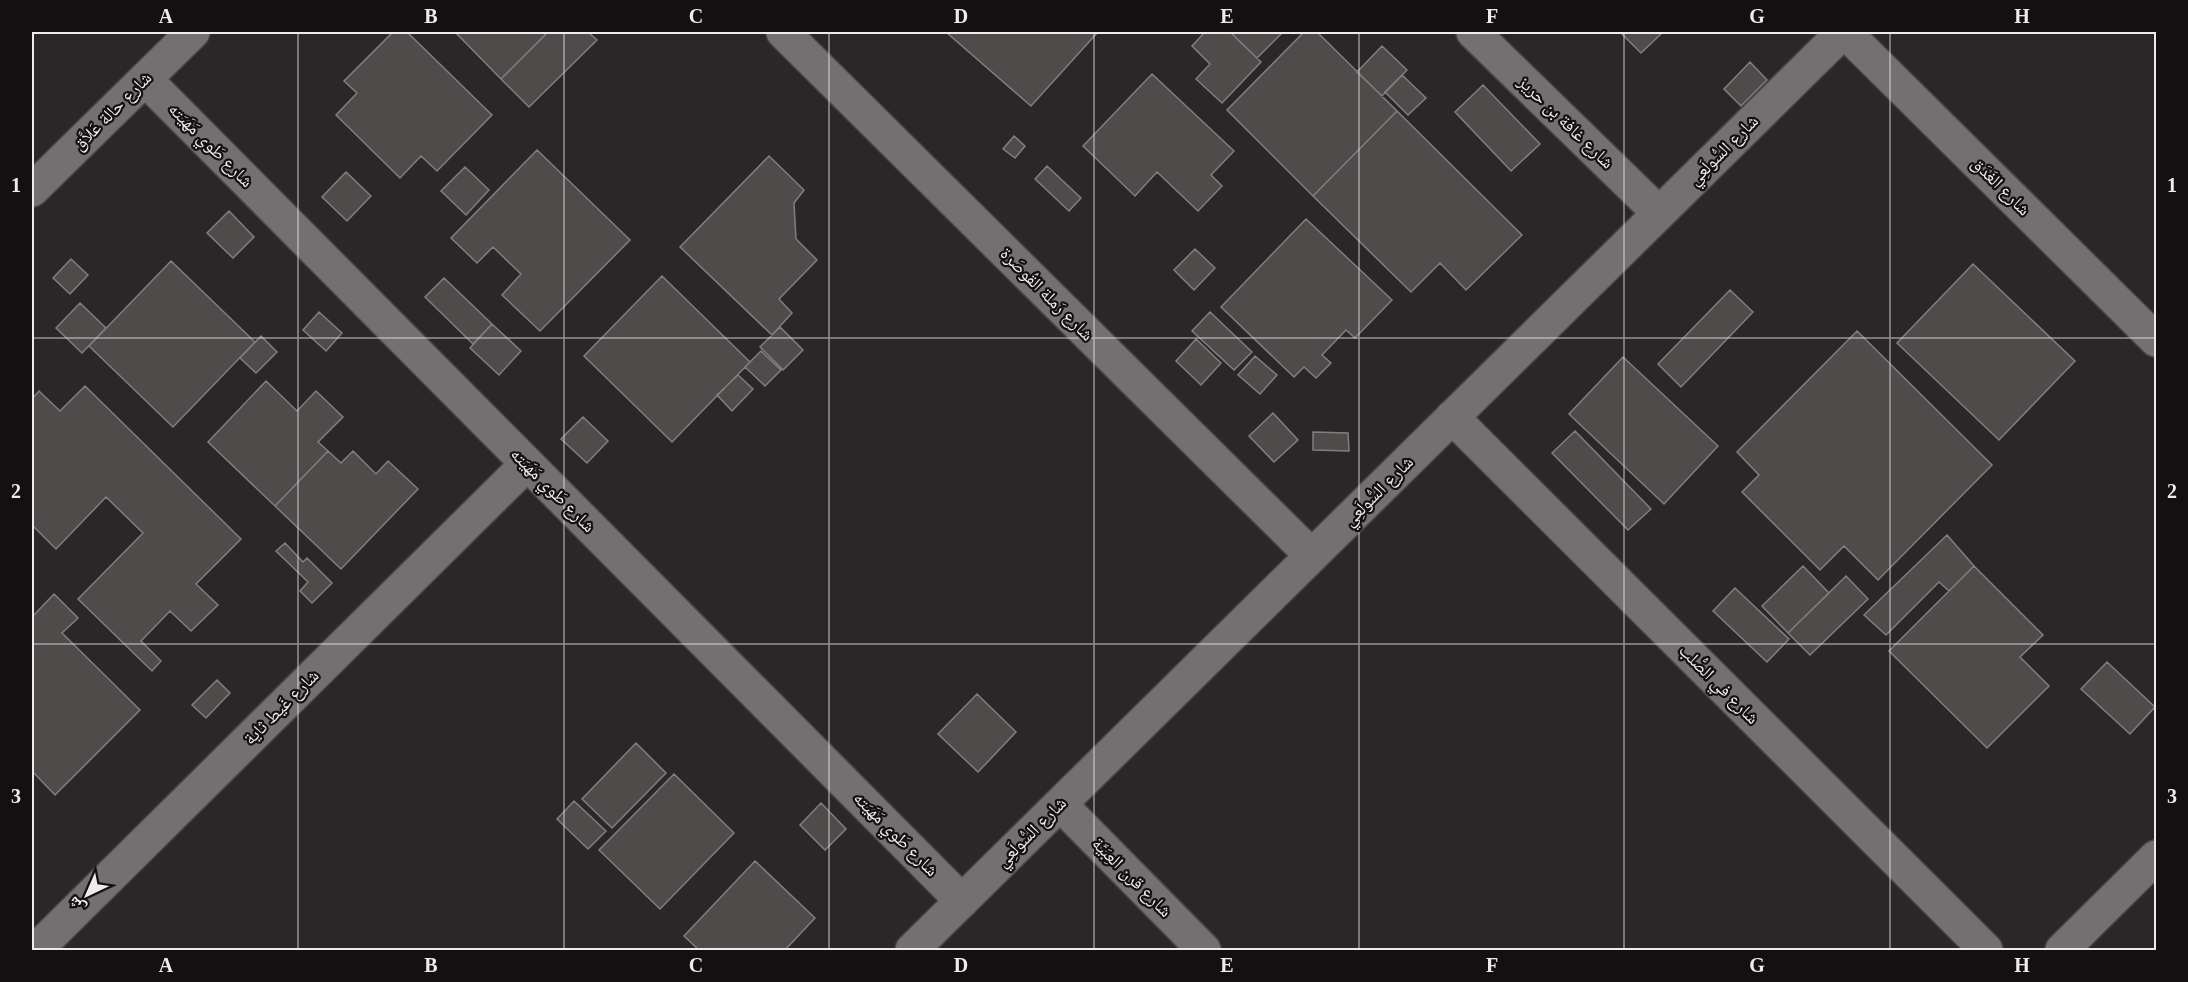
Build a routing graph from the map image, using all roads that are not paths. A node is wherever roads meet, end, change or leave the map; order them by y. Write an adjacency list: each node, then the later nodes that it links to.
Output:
1 (193, 32): 5 (street, شارع حالة عَلاَّق)
2 (783, 32): 11 (street, شارع رَملة القُوصَرة)
3 (1473, 32): 7 (street, شارع غافة بن حريز)
4 (1844, 32): 7 (street, شارع السُّولَعِي); 8 (street, شارع الغَدَق)
5 (145, 79): 6 (street, شارع حالة عَلاَّق); 10 (street, شارع طَوي مَهَيَته)
6 (32, 190)
7 (1659, 213): 9 (street, شارع السُّولَعِي)
8 (2157, 340)
9 (1452, 417): 11 (street, شارع السُّولَعِي); 18 (street, شارع في الصُّلب)
10 (527, 464): 14 (street, شارع طَوي مَهَيَته); 15 (street, شارع غَيط ثاية)
11 (1312, 556): 12 (street, شارع السُّولَعِي)
12 (1060, 804): 14 (street, شارع السُّولَعِي); 17 (street, شارع قرن العِبَيَّة)
13 (2157, 858): 19 (street)
14 (962, 901): 16 (street, شارع السُّولَعِي)
15 (37, 951)
16 (912, 951)
17 (1204, 951)
18 (1986, 951)
19 (2062, 951)

